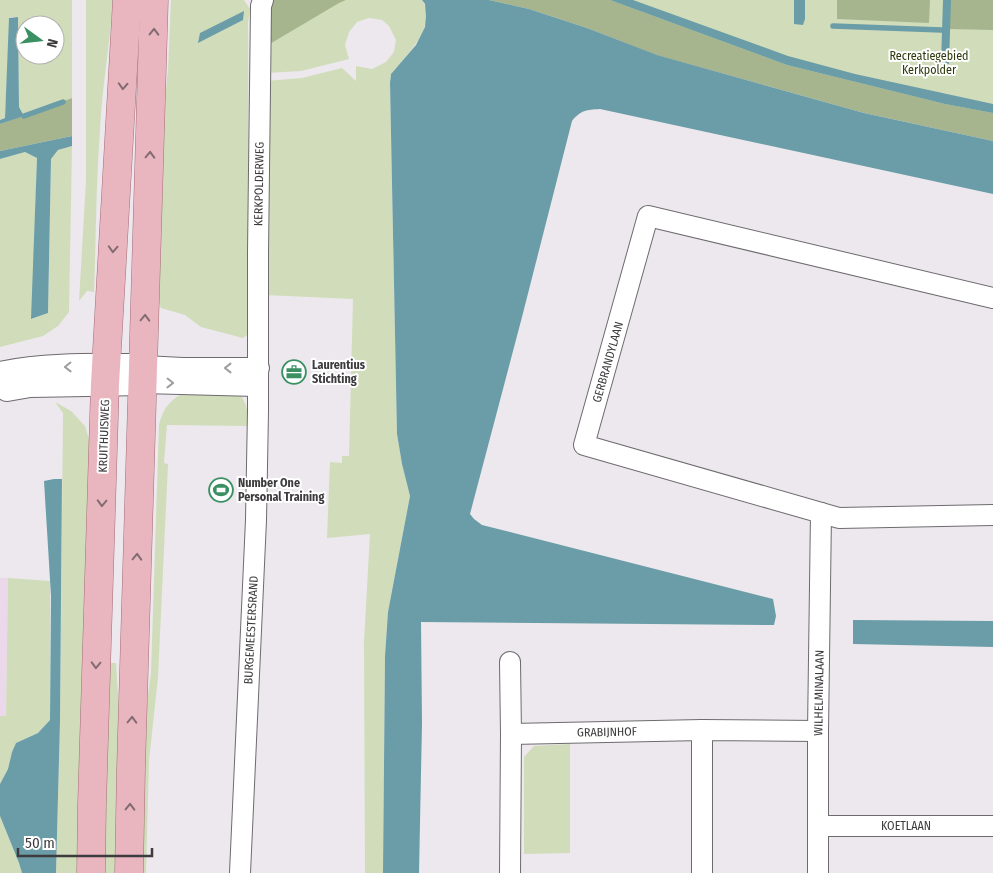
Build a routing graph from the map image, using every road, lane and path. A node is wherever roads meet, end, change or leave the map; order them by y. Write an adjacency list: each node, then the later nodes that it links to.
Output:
1 (127, 0): 6 (main road, KRUITHUISWEG, one-way to 6)
2 (154, 0): 7 (main road, one-way to 2)
3 (262, 0): 8 (street, KERKPOLDERWEG)
4 (993, 298): 10 (street, GERBRANDYLAAN)
5 (0, 374): 6 (street, one-way to 5)
6 (106, 375): 7 (street); 9 (street); 18 (main road, KRUITHUISWEG, one-way to 18)
7 (143, 375): 8 (street); 19 (main road, one-way to 7)
8 (258, 377): 20 (street, BURGEMEESTERSRAND)
9 (0, 390)
10 (821, 513): 11 (street, GERBRANDYLAAN); 14 (street, WILHELMINALAAN)
11 (993, 515)
12 (510, 662): 15 (street)
13 (702, 730): 14 (street, GRABIJNHOF); 15 (street, GRABIJNHOF); 22 (street)
14 (818, 731): 16 (street, WILHELMINALAAN)
15 (511, 734): 21 (street)
16 (818, 826): 17 (street, KOETLAAN); 23 (street, WILHELMINALAAN)
17 (993, 826)
18 (91, 873)
19 (129, 873)
20 (240, 873)
21 (510, 873)
22 (702, 873)
23 (818, 873)

